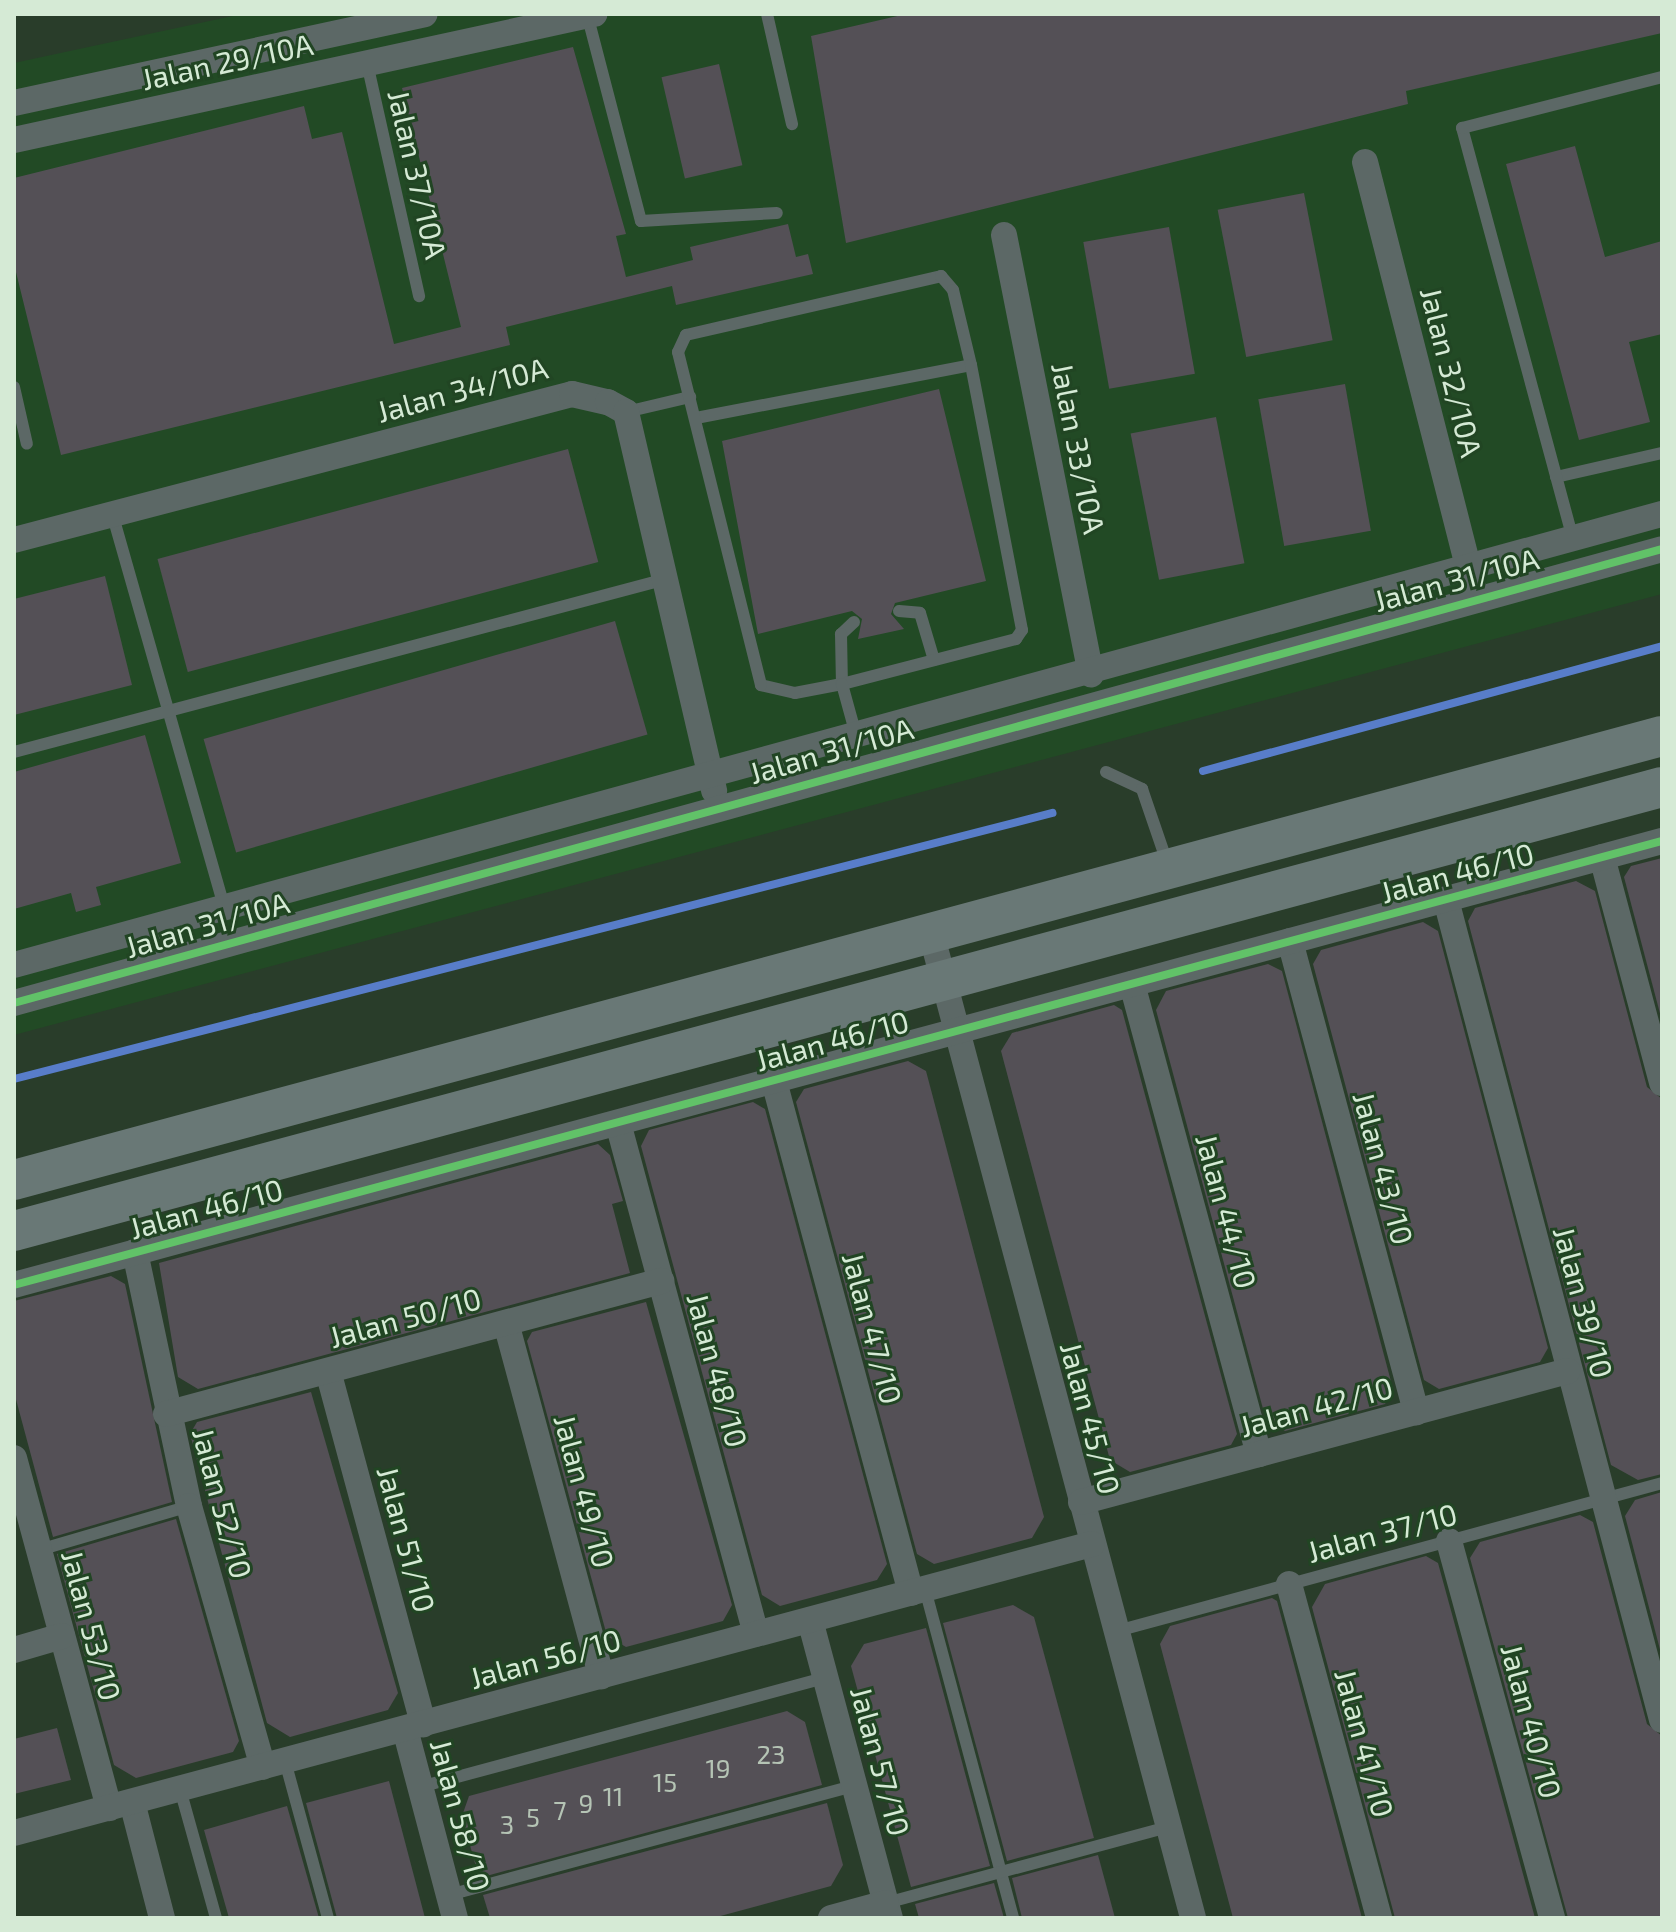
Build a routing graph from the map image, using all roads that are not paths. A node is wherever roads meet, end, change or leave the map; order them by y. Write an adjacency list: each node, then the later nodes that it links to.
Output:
1 (424, 14): 6 (street, Jalan 29/10A)
2 (589, 14): 4 (street, Jalan 29/10A); 10 (lane)
3 (767, 14): 7 (lane)
4 (367, 63): 8 (street, Jalan 29/10A); 12 (lane, Jalan 37/10A)
5 (1662, 77): 20 (lane)
6 (14, 103)
7 (792, 124)
8 (14, 140)
9 (1365, 162): 26 (street, Jalan 32/10A)
10 (777, 213)
11 (1004, 235): 32 (street, Jalan 33/10A)
12 (419, 296)
13 (971, 365): 15 (lane); 17 (lane); 31 (lane)
14 (14, 387): 18 (lane)
15 (690, 397): 16 (lane); 17 (lane)
16 (626, 412): 21 (street, Jalan 34/10A); 27 (street)
17 (696, 418): 33 (lane)
18 (27, 444)
19 (1662, 453): 20 (lane)
20 (1556, 477): 23 (lane)
21 (112, 513): 24 (street, Jalan 34/10A); 34 (lane)
22 (1662, 514): 23 (street, Jalan 31/10A)
23 (1573, 539): 26 (street, Jalan 31/10A)
24 (14, 540)
25 (1662, 549): 28 (street, Jalan 31/10A)
26 (1469, 567): 28 (street, Jalan 32/10A); 32 (street, Jalan 31/10A)
27 (666, 579): 34 (lane); 39 (street)
28 (1476, 598): 41 (street, Jalan 31/10A)
29 (899, 611): 31 (lane)
30 (854, 622): 33 (lane)
31 (934, 660): 33 (lane)
32 (1091, 674): 35 (street, Jalan 31/10A)
33 (842, 684): 35 (lane)
34 (170, 711): 37 (lane); 46 (lane)
35 (856, 735): 39 (street, Jalan 31/10A)
36 (1662, 736): 44 (main road)
37 (14, 752)
38 (1106, 772): 44 (lane)
39 (710, 776): 41 (street); 46 (street, Jalan 31/10A)
40 (1662, 787): 50 (main road, Jalan 46/10)
41 (717, 807): 52 (street, Jalan 31/10A)
42 (1662, 841): 43 (street, Jalan 46/10)
43 (1602, 857): 45 (street, Jalan 46/10); 55 (street)
44 (1169, 869): 47 (main road)
45 (1446, 900): 48 (street, Jalan 46/10); 64 (street, Jalan 39/10)
46 (224, 906): 49 (street, Jalan 31/10A)
47 (931, 933): 50 (street, Jalan 45/10); 57 (main road)
48 (1290, 941): 51 (street, Jalan 46/10); 65 (street, Jalan 43/10)
49 (14, 965)
50 (941, 981): 53 (street, Jalan 45/10); 58 (main road, Jalan 46/10)
51 (1132, 984): 53 (street, Jalan 46/10); 67 (street, Jalan 44/10)
52 (14, 1003)
53 (954, 1032): 54 (street, Jalan 46/10); 71 (street, Jalan 45/10)
54 (774, 1081): 56 (street, Jalan 46/10); 77 (street, Jalan 47/10)
55 (1662, 1083)
56 (618, 1123): 59 (street, Jalan 46/10); 60 (street, Jalan 48/10)
57 (14, 1180)
58 (14, 1231)
59 (135, 1252): 61 (street, Jalan 46/10); 66 (street, Jalan 52/10)
60 (661, 1281): 62 (street, Jalan 50/10); 80 (street, Jalan 48/10)
61 (14, 1285)
62 (506, 1323): 63 (street, Jalan 50/10); 83 (street, Jalan 49/10)
63 (328, 1371): 66 (street, Jalan 50/10); 86 (street, Jalan 51/10)
64 (1568, 1371): 65 (street, Jalan 42/10); 70 (street, Jalan 39/10)
65 (1416, 1412): 67 (street, Jalan 42/10)
66 (166, 1414): 72 (street, Jalan 52/10)
67 (1259, 1454): 71 (street, Jalan 42/10)
68 (14, 1460): 75 (street, Jalan 53/10)
69 (1662, 1483): 70 (lane, Jalan 37/10)
70 (1606, 1498): 73 (lane, Jalan 37/10); 85 (street, Jalan 39/10)
71 (1081, 1502): 74 (street, Jalan 45/10)
72 (189, 1506): 75 (lane); 87 (street, Jalan 52/10)
73 (1449, 1541): 76 (lane, Jalan 37/10); 104 (street, Jalan 40/10)
74 (1092, 1544): 77 (street, Jalan 56/10); 79 (street, Jalan 45/10)
75 (39, 1550): 81 (street, Jalan 53/10)
76 (1289, 1584): 79 (lane, Jalan 37/10); 103 (street, Jalan 41/10)
77 (918, 1591): 78 (street, Jalan 56/10); 94 (lane)
78 (810, 1620): 80 (street, Jalan 56/10); 84 (street, Jalan 57/10)
79 (1116, 1631): 92 (street, Jalan 45/10)
80 (756, 1634): 83 (street, Jalan 56/10)
81 (62, 1636): 82 (street); 91 (street, Jalan 53/10)
82 (14, 1650)
83 (601, 1676): 86 (street, Jalan 56/10)
84 (825, 1678): 88 (street, Jalan 57/10); 89 (lane)
85 (1662, 1720)
86 (414, 1726): 87 (street, Jalan 56/10); 89 (street, Jalan 58/10)
87 (274, 1764): 90 (street, Jalan 56/10); 99 (lane)
88 (854, 1786): 95 (lane); 96 (street, Jalan 57/10)
89 (420, 1787): 95 (street, Jalan 58/10)
90 (180, 1789): 91 (street, Jalan 56/10); 98 (lane)
91 (121, 1805): 93 (street, Jalan 56/10); 97 (street, Jalan 53/10)
92 (1168, 1827): 94 (lane); 102 (street, Jalan 45/10)
93 (14, 1833)
94 (1001, 1872): 96 (lane); 101 (lane)
95 (452, 1906)
96 (888, 1910): 100 (street)
97 (162, 1918)
98 (216, 1918)
99 (328, 1918)
100 (831, 1918)
101 (1013, 1918)
102 (1193, 1918)
103 (1379, 1918)
104 (1552, 1918)

